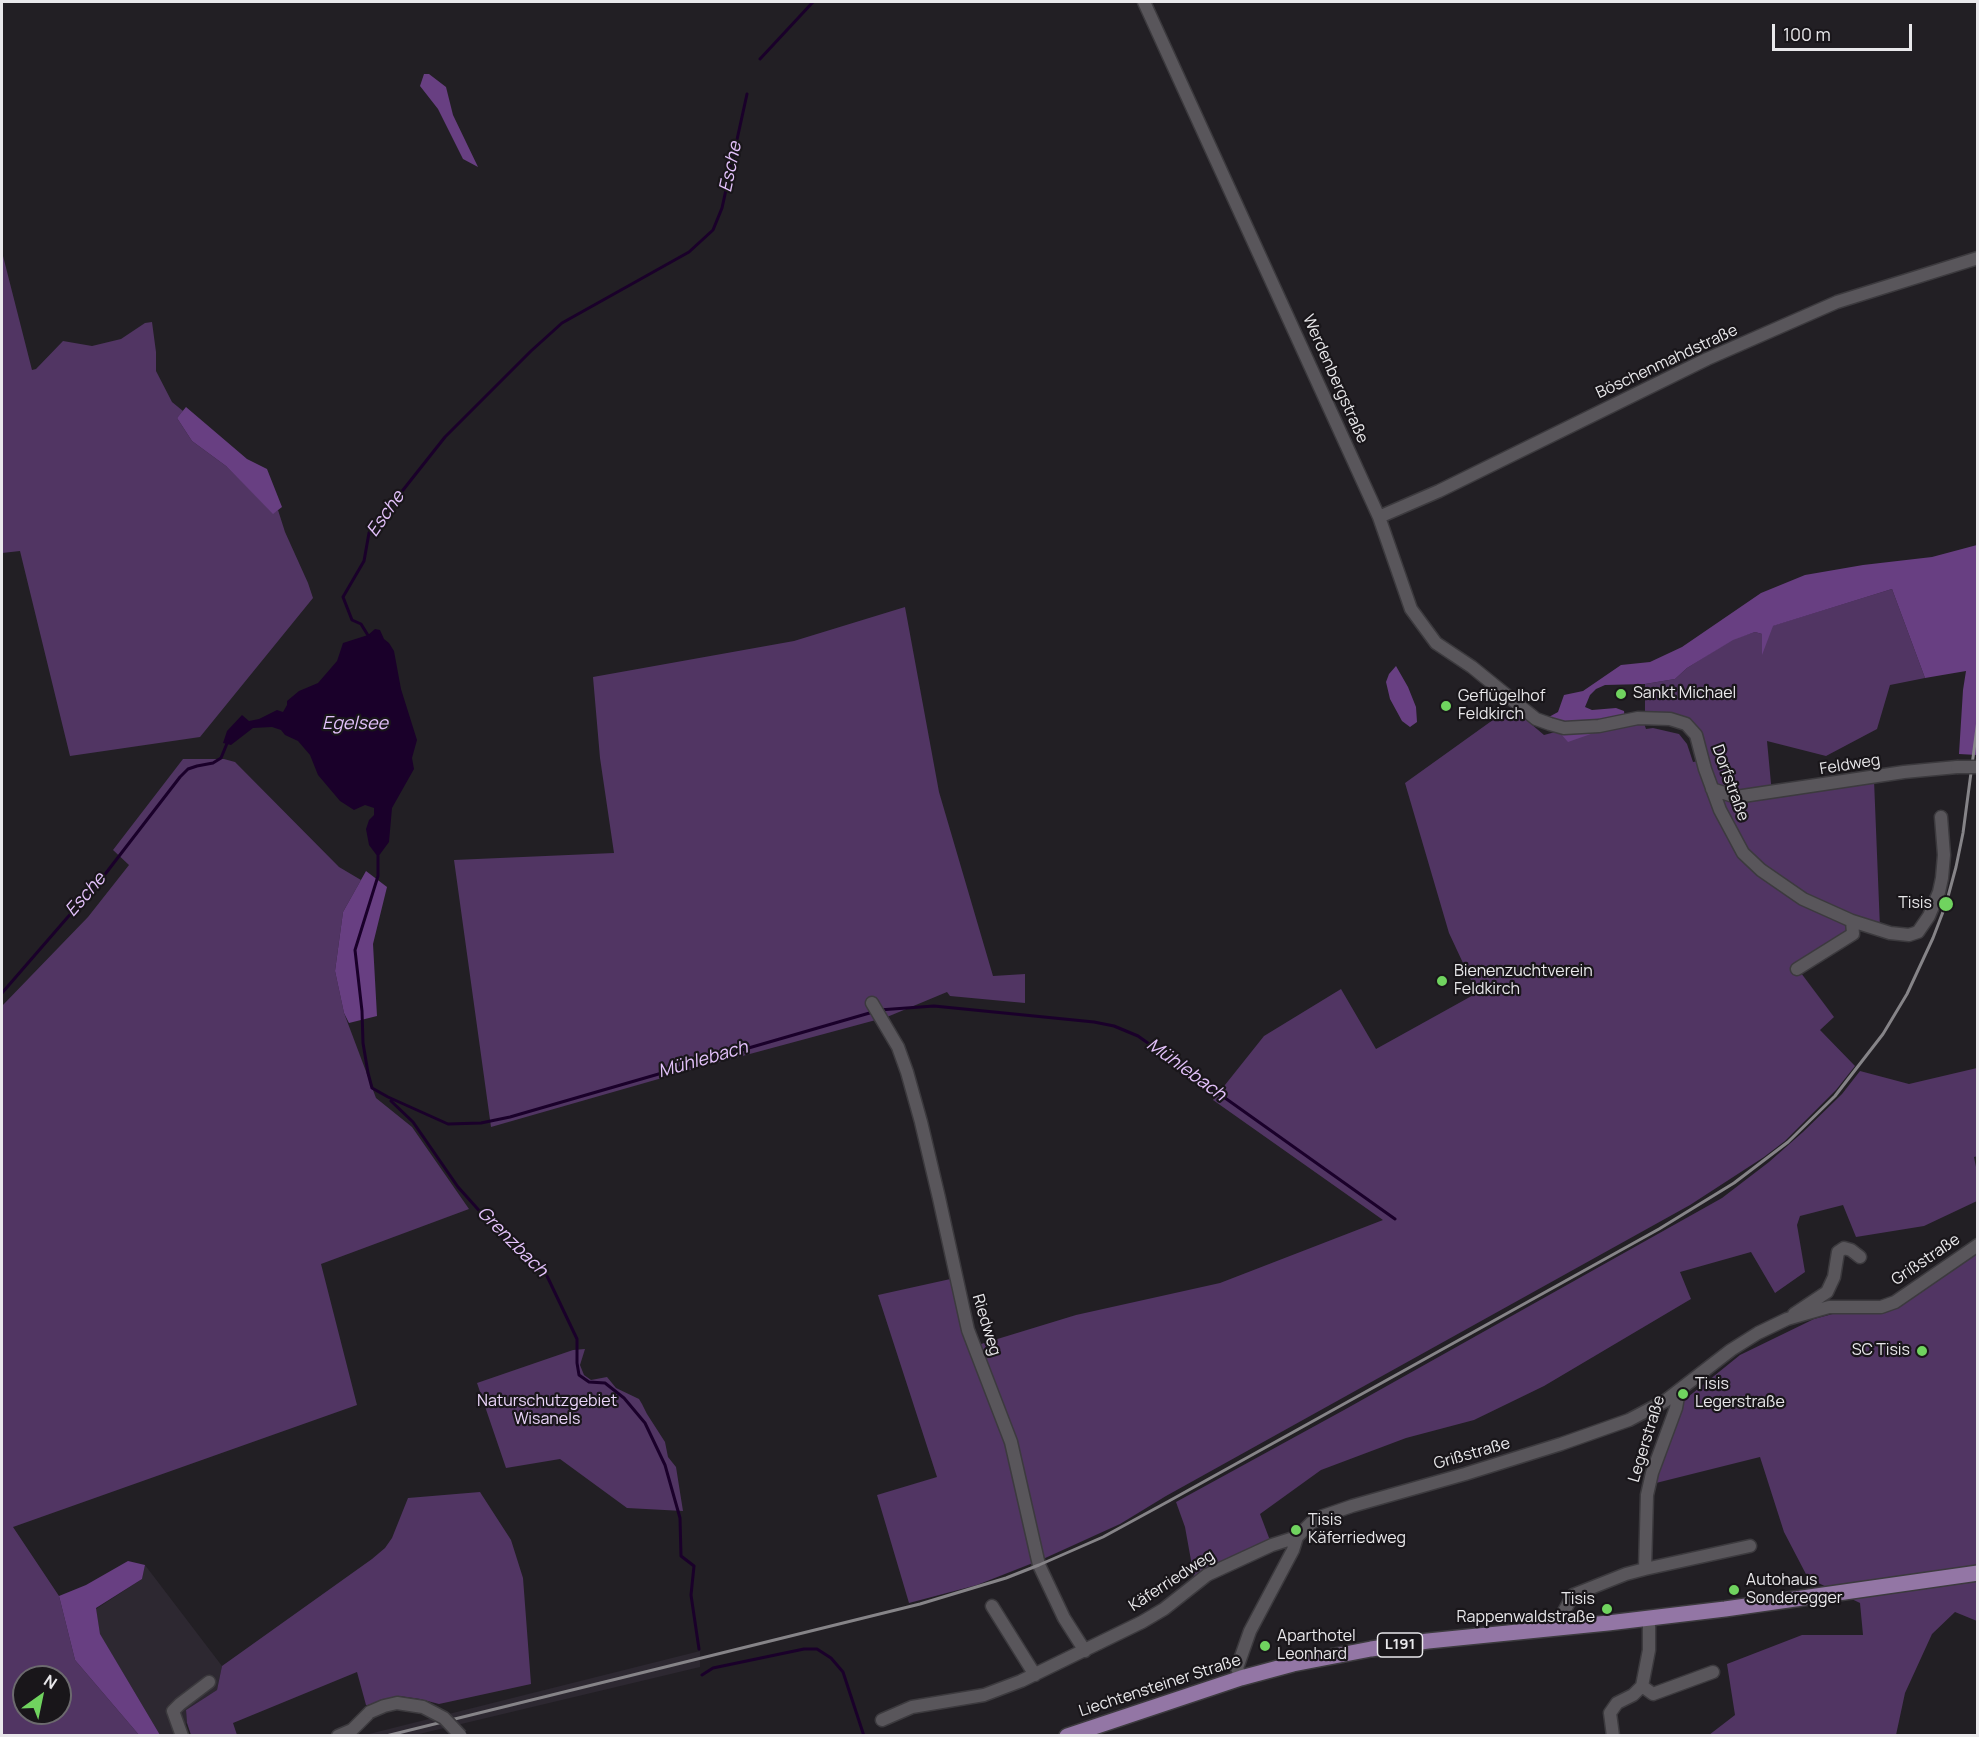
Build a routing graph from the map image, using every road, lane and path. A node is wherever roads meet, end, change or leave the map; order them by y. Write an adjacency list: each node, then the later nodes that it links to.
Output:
1 (1144, 2): 3 (street, Werdenbergstraße)
2 (1977, 258): 3 (street, Böschenmahdstraße)
3 (1379, 517): 4 (street, Werdenbergstraße)
4 (1550, 724): 6 (street, Dorfstraße)
5 (1977, 767): 7 (street, Feldweg, bridge)
6 (1712, 789): 7 (street, Feldweg); 8 (street, Dorfstraße)
7 (1728, 796): 8 (street)
8 (1720, 810): 10 (street, Dorfstraße)
9 (1941, 817): 10 (street, Dorfstraße)
10 (1852, 921): 11 (street)
11 (1797, 969)
12 (875, 1009): 24 (street, Riedweg)
13 (1977, 1245): 15 (street, Grißstraße)
14 (1860, 1257): 15 (street, Grißstraße)
15 (1787, 1319): 16 (street, Grißstraße)
16 (1679, 1390): 17 (street, Grißstraße); 19 (street, Legerstraße)
17 (1297, 1537): 24 (street, Käferriedweg); 27 (street, Grißstraße)
18 (1750, 1546): 19 (street)
19 (1645, 1569): 23 (street)
20 (1977, 1573): 22 (main road, Liechtensteiner Straße / L191)
21 (992, 1606): 26 (street)
22 (1649, 1618): 23 (main road, Liechtensteiner Straße / L191); 29 (street)
23 (1562, 1628): 27 (main road, Liechtensteiner Straße / L191)
24 (1085, 1651): 26 (street, Käferriedweg)
25 (1713, 1672): 29 (street)
26 (1035, 1675): 30 (street, Käferriedweg)
27 (1241, 1678): 31 (main road, Liechtensteiner Straße / L191)
28 (209, 1682): 32 (street)
29 (1642, 1686): 36 (street)
30 (882, 1720)
31 (1091, 1731): 35 (main road, Liechtensteiner Straße / L191)
32 (182, 1736)
33 (338, 1736): 34 (street, bridge)
34 (461, 1736)
35 (1067, 1736)
36 (1613, 1736)

